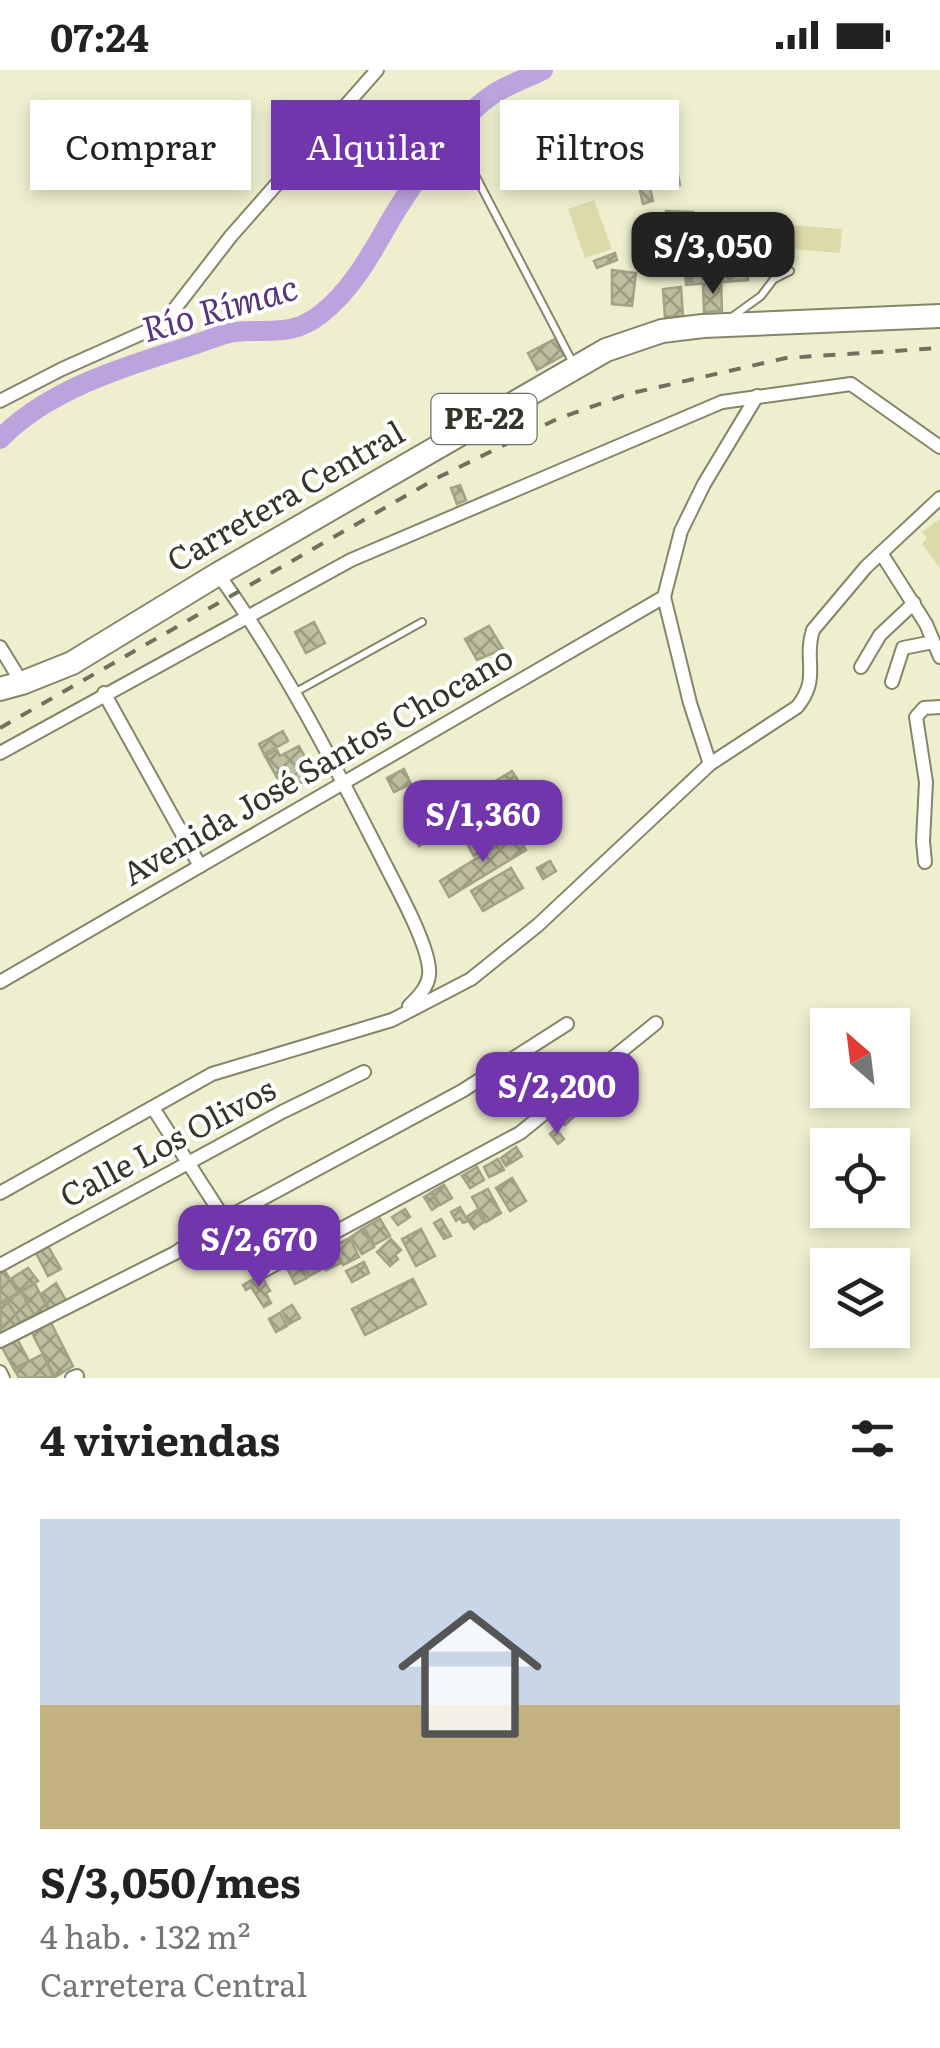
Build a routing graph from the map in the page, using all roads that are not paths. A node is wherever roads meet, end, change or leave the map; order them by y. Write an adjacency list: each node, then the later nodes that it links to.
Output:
1 (378, 70): 8 (street)
2 (480, 184): 6 (lane)
3 (790, 271): 5 (lane)
4 (940, 316): 5 (highway, Carretera Central / PE-22)
5 (724, 325): 6 (highway, Carretera Central / PE-22)
6 (575, 366): 12 (highway, Carretera Central / PE-22)
7 (757, 396): 9 (street); 13 (street); 15 (street)
8 (0, 400)
9 (940, 447)
10 (940, 498): 11 (street)
11 (880, 553): 14 (street); 27 (street)
12 (218, 574): 15 (street); 22 (highway, Carretera Central / PE-22)
13 (664, 597): 27 (street); 28 (street, Avenida José Santos Chocano)
14 (914, 603): 17 (street); 20 (street)
15 (248, 615): 23 (street); 24 (street)
16 (422, 622): 24 (lane)
17 (933, 642): 19 (street); 21 (street)
18 (0, 647): 22 (street)
19 (940, 657)
20 (861, 667)
21 (892, 682)
22 (11, 686)
23 (104, 693): 26 (street); 30 (street)
24 (293, 694): 28 (street)
25 (940, 708): 29 (street)
26 (0, 754)
27 (710, 764): 32 (street)
28 (344, 783): 30 (street, Avenida José Santos Chocano); 32 (street)
29 (925, 862)
30 (200, 866): 31 (street, Avenida José Santos Chocano)
31 (0, 982)
32 (392, 1020): 36 (street)
33 (656, 1023): 39 (street)
34 (566, 1024): 39 (street)
35 (364, 1072): 37 (street, Calle Los Olivos)
36 (153, 1108): 37 (street); 38 (street)
37 (188, 1164): 39 (street); 40 (street, Calle Los Olivos)
38 (0, 1193)
39 (223, 1220): 41 (street)
40 (0, 1265)
41 (0, 1340)

